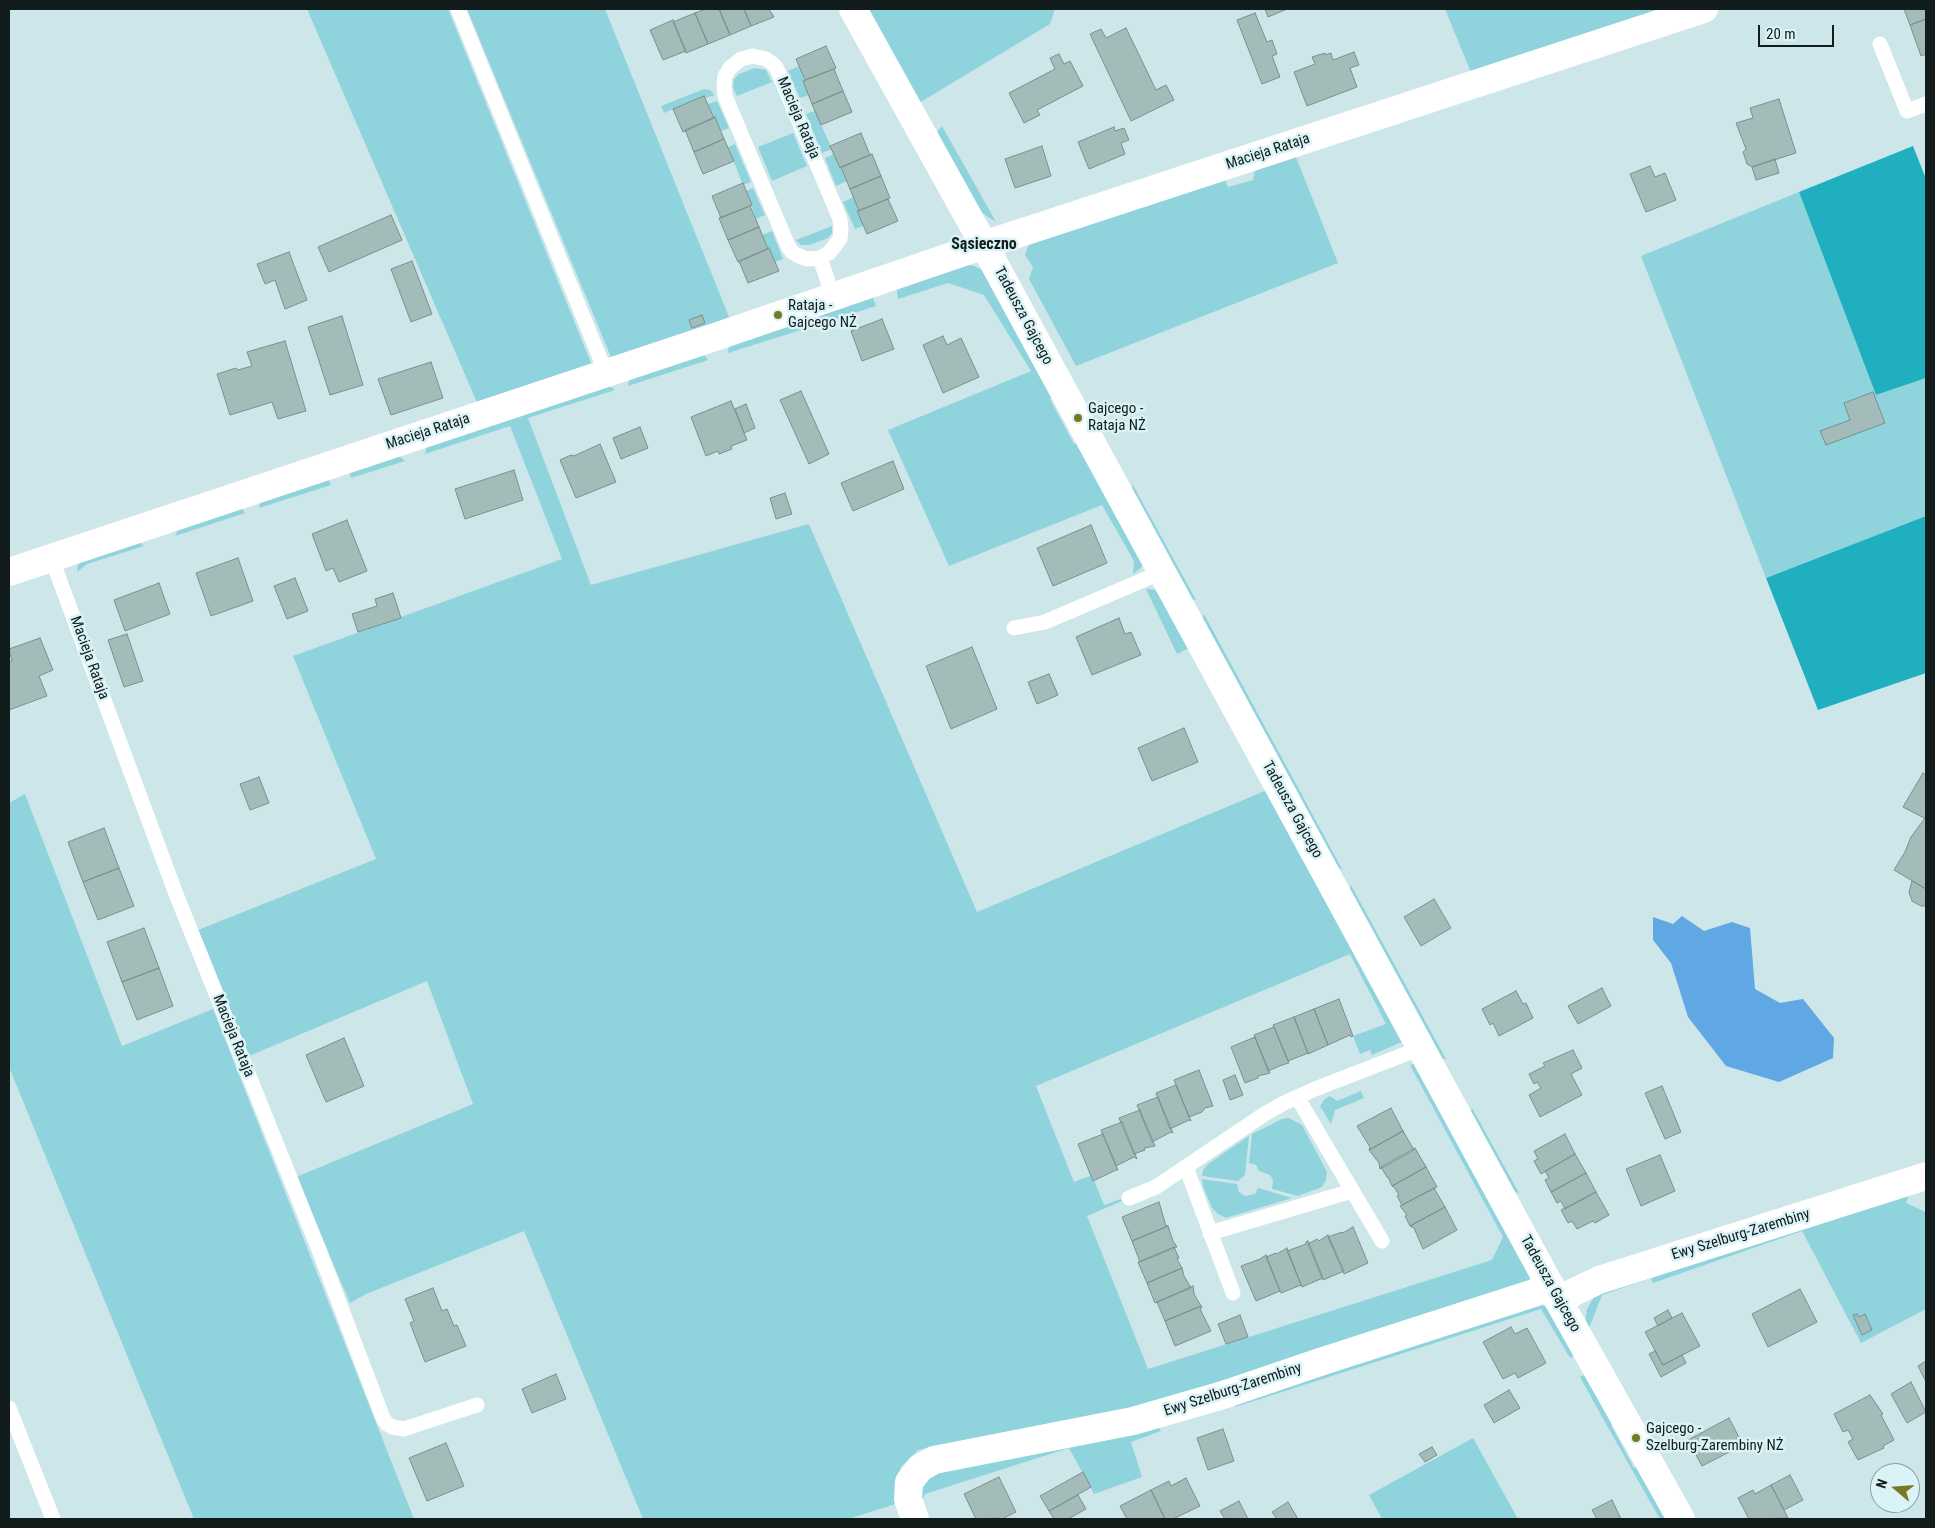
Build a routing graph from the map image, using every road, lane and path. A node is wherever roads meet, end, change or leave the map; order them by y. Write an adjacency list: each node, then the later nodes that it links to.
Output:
1 (458, 9): 9 (lane)
2 (853, 9): 6 (street, Tadeusza Gajcego)
3 (1704, 9): 6 (street, Macieja Rataja)
4 (1880, 44): 5 (lane)
5 (1926, 104)
6 (984, 245): 8 (street, Macieja Rataja); 12 (street, Tadeusza Gajcego)
7 (820, 258): 7 (lane, Macieja Rataja); 8 (lane)
8 (833, 296): 9 (street, Macieja Rataja)
9 (606, 373): 10 (street, Macieja Rataja)
10 (51, 557): 11 (street, Macieja Rataja); 24 (lane, Macieja Rataja)
11 (9, 572)
12 (1162, 572): 13 (lane); 14 (street, Tadeusza Gajcego)
13 (1014, 628)
14 (1421, 1048): 15 (lane); 23 (street, Tadeusza Gajcego)
15 (1297, 1097): 16 (lane); 18 (lane)
16 (1186, 1167): 19 (lane); 20 (lane)
17 (1926, 1176): 23 (street, Ewy Szelburg-Zarembiny)
18 (1352, 1191): 20 (lane); 21 (lane)
19 (1129, 1198)
20 (1210, 1233): 22 (lane)
21 (1382, 1241)
22 (1233, 1294)
23 (1555, 1294): 27 (street, Ewy Szelburg-Zarembiny); 28 (street, Tadeusza Gajcego)
24 (477, 1405)
25 (9, 1408): 26 (lane)
26 (54, 1519)
27 (915, 1519)
28 (1681, 1519)

